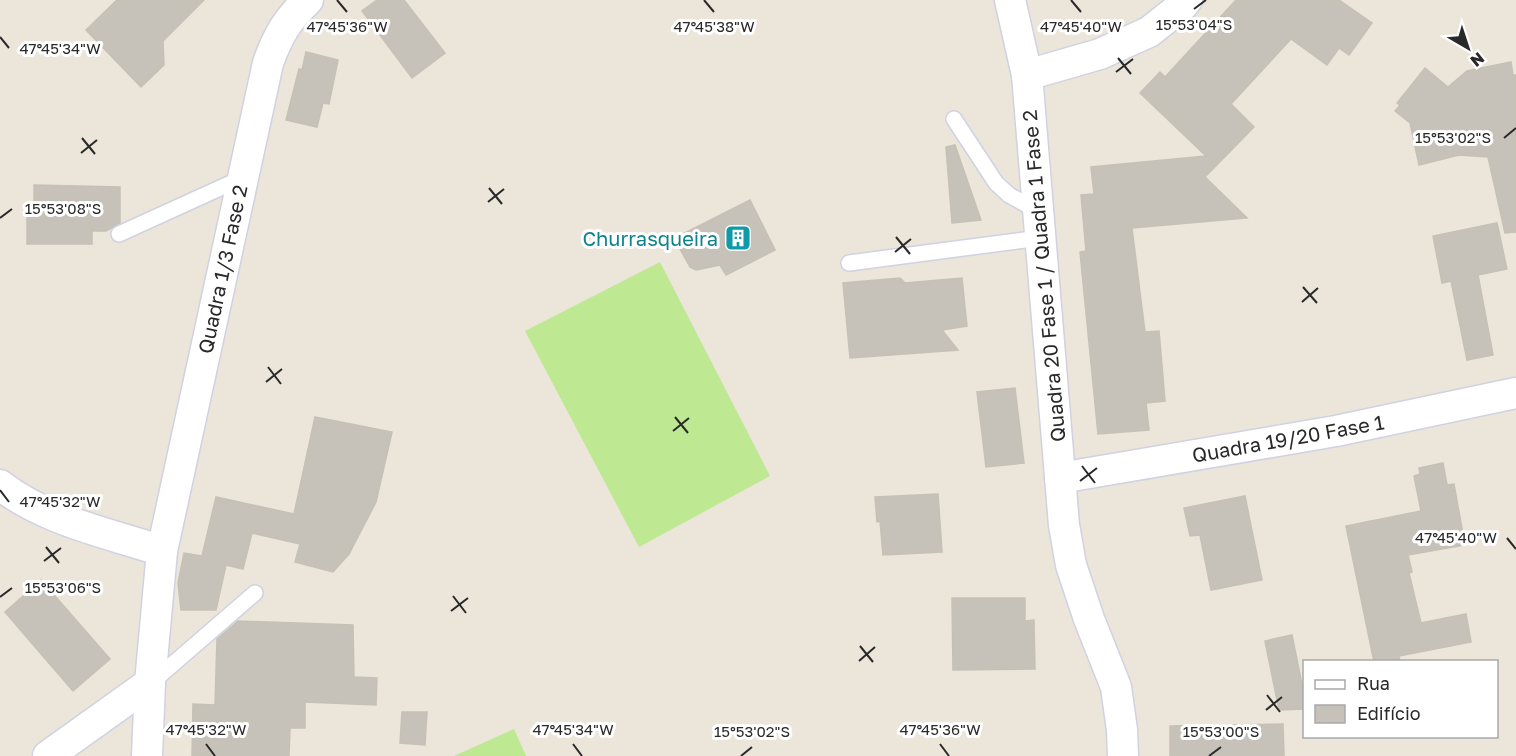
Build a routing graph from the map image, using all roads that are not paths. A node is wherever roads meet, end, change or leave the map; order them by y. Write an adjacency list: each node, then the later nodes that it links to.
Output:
1 (308, 0): 6 (street, Quadra 1/3 Fase 2)
2 (1010, 0): 4 (street, Quadra 20 Fase 1 / Quadra 1 Fase 2)
3 (1187, 0): 4 (street)
4 (1027, 75): 7 (street, Quadra 20 Fase 1 / Quadra 1 Fase 2)
5 (954, 119): 7 (lane)
6 (242, 178): 8 (lane); 13 (street, Quadra 1/3 Fase 2)
7 (1039, 225): 9 (lane); 11 (street, Quadra 20 Fase 1 / Quadra 1 Fase 2)
8 (119, 234)
9 (849, 263)
10 (1516, 393): 11 (street, Quadra 19/20 Fase 1)
11 (1060, 478): 16 (street, Quadra 20 Fase 1 / Quadra 1 Fase 2)
12 (0, 485): 13 (street)
13 (162, 551): 15 (street, Quadra 1/3 Fase 2)
14 (255, 592): 15 (lane)
15 (150, 683): 17 (street); 18 (street, Quadra 1/3 Fase 2)
16 (1123, 743)
17 (48, 756)
18 (147, 756)

